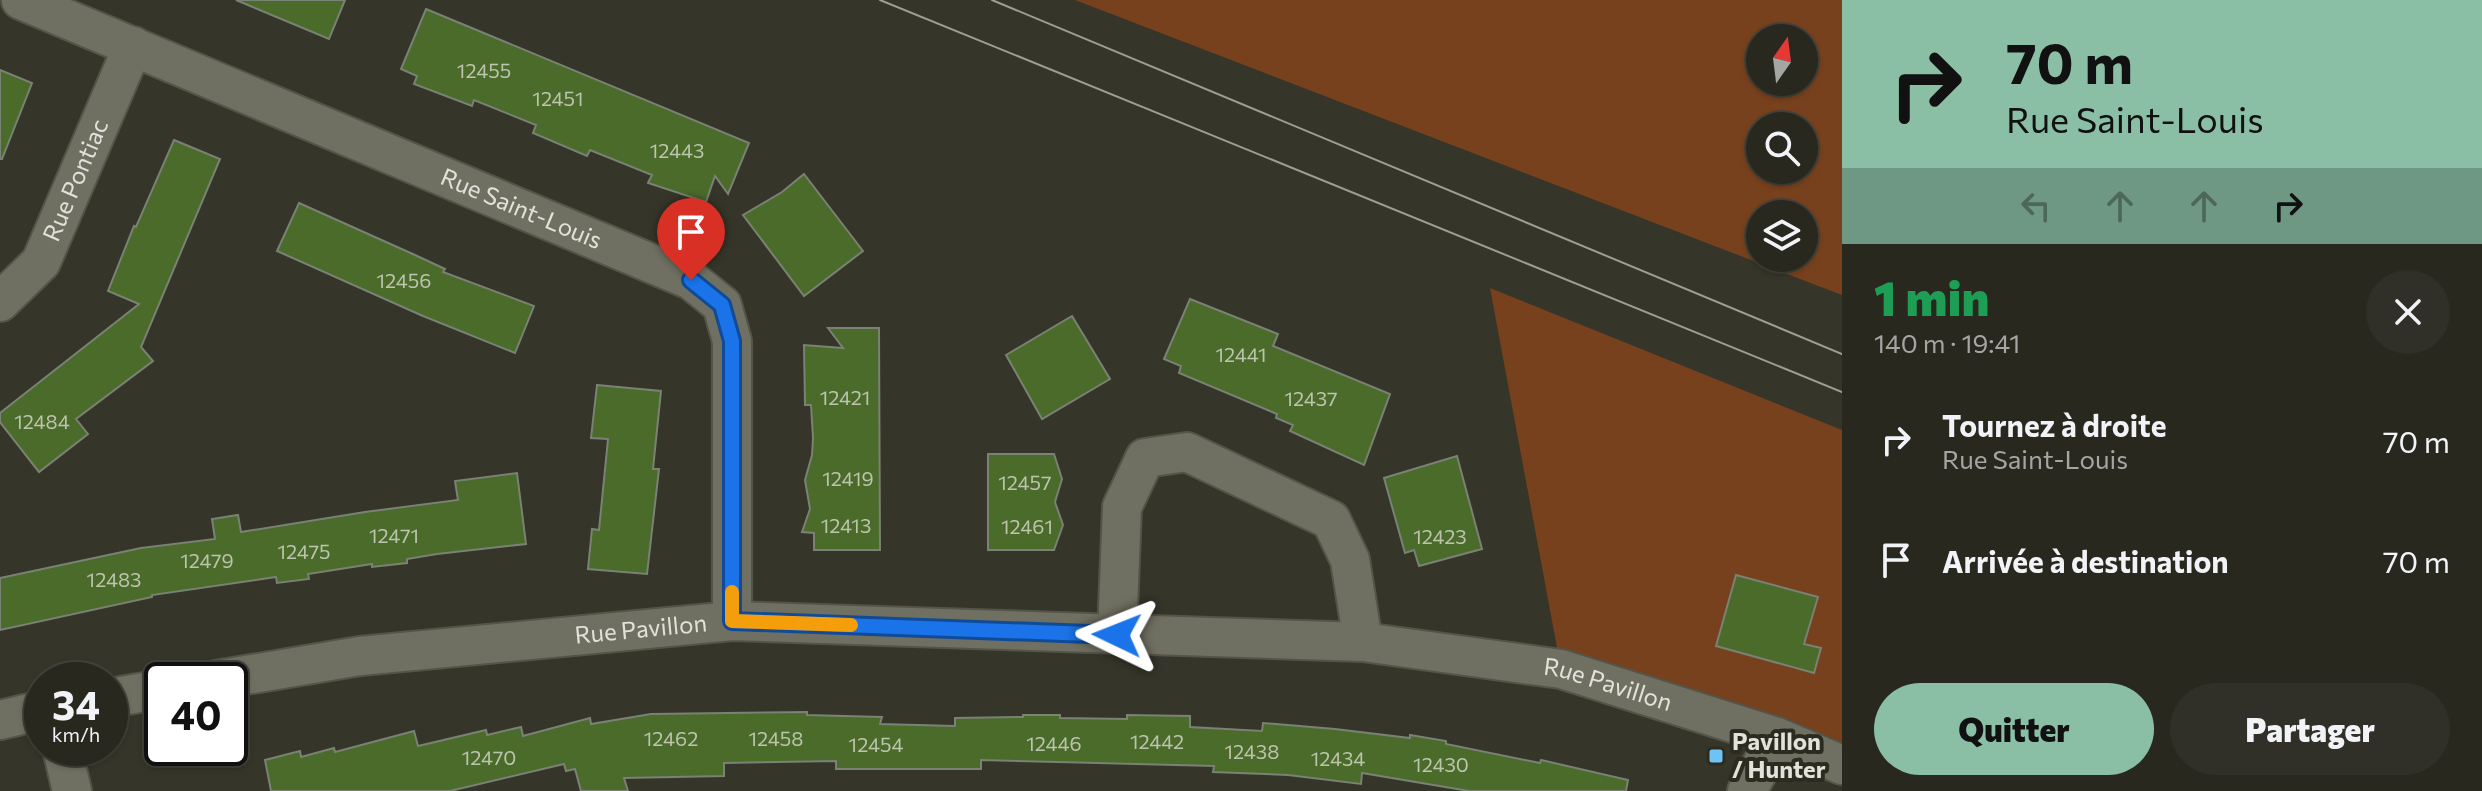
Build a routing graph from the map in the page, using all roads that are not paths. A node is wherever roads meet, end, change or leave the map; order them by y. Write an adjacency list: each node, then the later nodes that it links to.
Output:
1 (21, 0): 2 (street, Rue Saint-Louis)
2 (133, 46): 3 (street, Rue Pontiac); 4 (street, Rue Saint-Louis)
3 (0, 302)
4 (732, 621): 5 (street, Rue Pavillon); 7 (street, Rue Pavillon)
5 (1117, 635): 6 (street, Rue Pavillon); 6 (street)
6 (1363, 642): 10 (street, Rue Pavillon)
7 (248, 675)
8 (24, 714): 9 (street)
9 (0, 720)
10 (1777, 737): 11 (street, Rue Pavillon); 14 (street)
11 (1842, 765)
12 (66, 766): 13 (street)
13 (72, 791)
14 (1747, 791)

